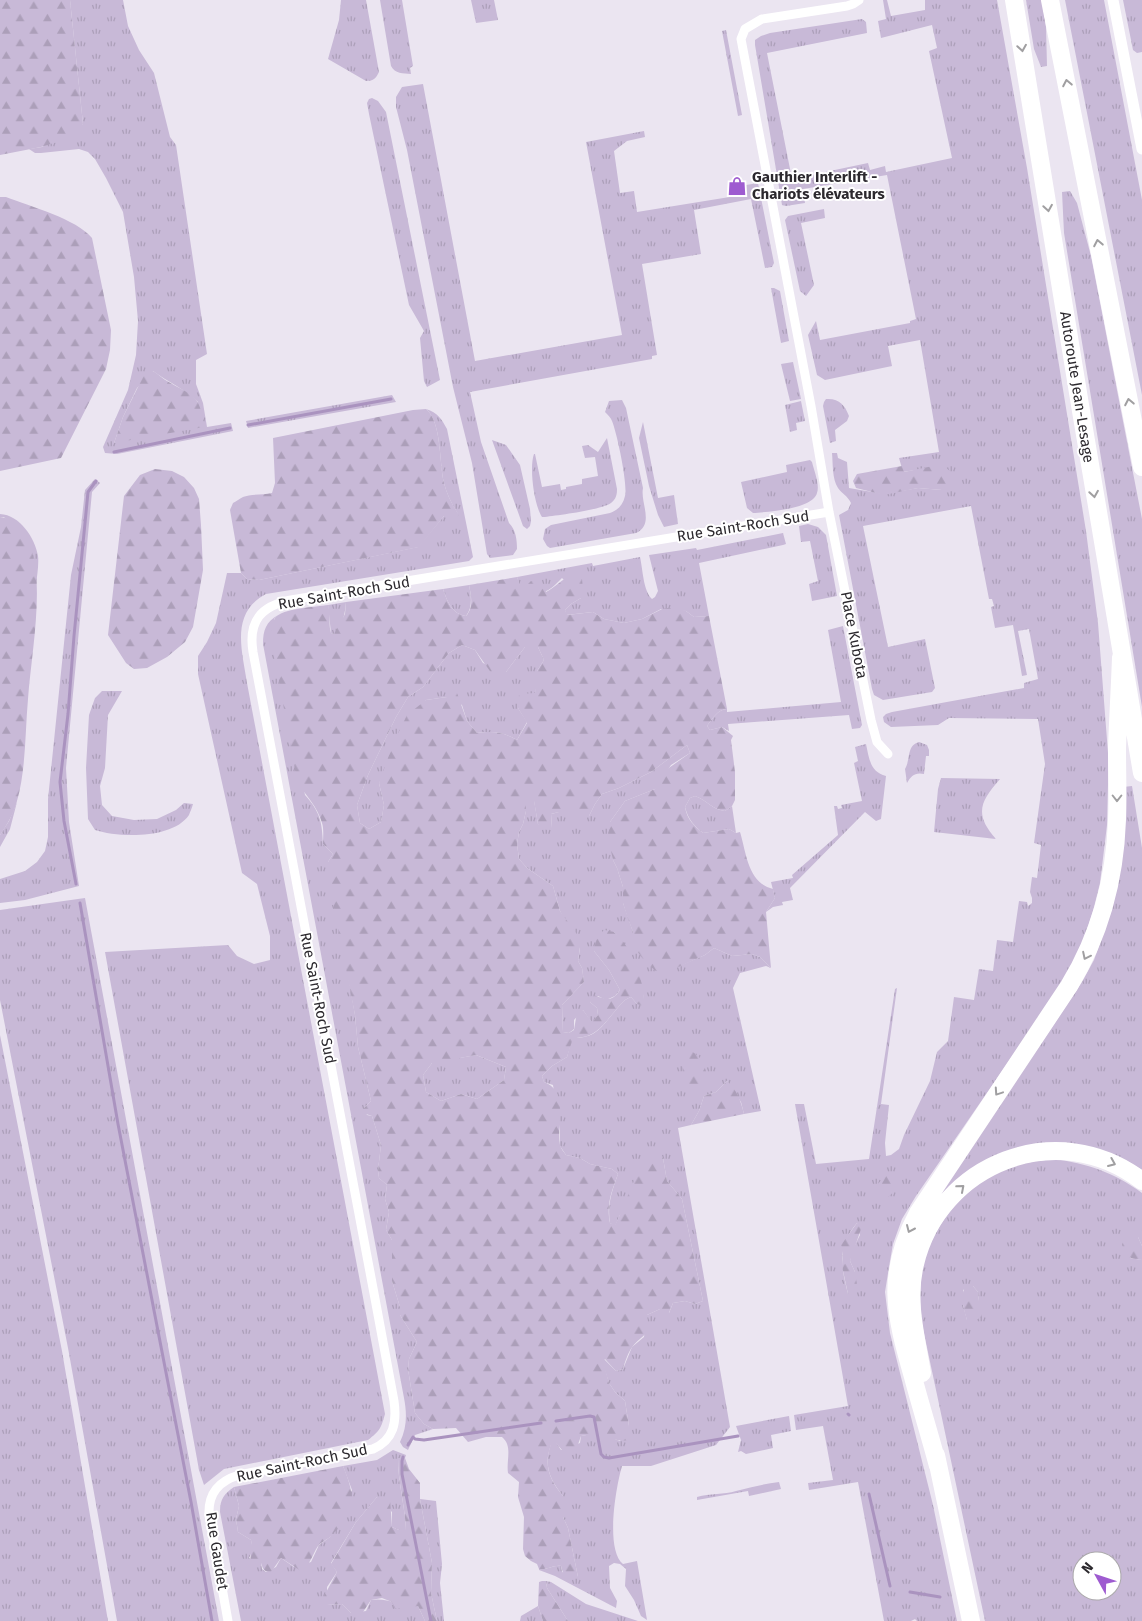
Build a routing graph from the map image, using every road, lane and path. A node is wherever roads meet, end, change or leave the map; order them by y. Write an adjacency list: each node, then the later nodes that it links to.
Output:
1 (859, 0): 7 (street, Rue Saint-Roch Sud)
2 (1014, 0): 8 (highway, Autoroute Jean-Lesage, one-way to 8)
3 (1050, 0): 6 (highway, one-way to 3)
4 (1113, 0): 5 (street)
5 (1142, 149)
6 (1142, 467)
7 (830, 512): 9 (street, Place Kubota); 13 (street, Rue Saint-Roch Sud)
8 (1121, 657): 10 (highway, Autoroute Jean-Lesage); 12 (highway, one-way to 12)
9 (888, 754)
10 (1142, 773)
11 (1142, 1181): 12 (highway, one-way to 11)
12 (938, 1466): 15 (highway)
13 (220, 1483): 14 (street, Rue Gaudet)
14 (228, 1621)
15 (970, 1621)

